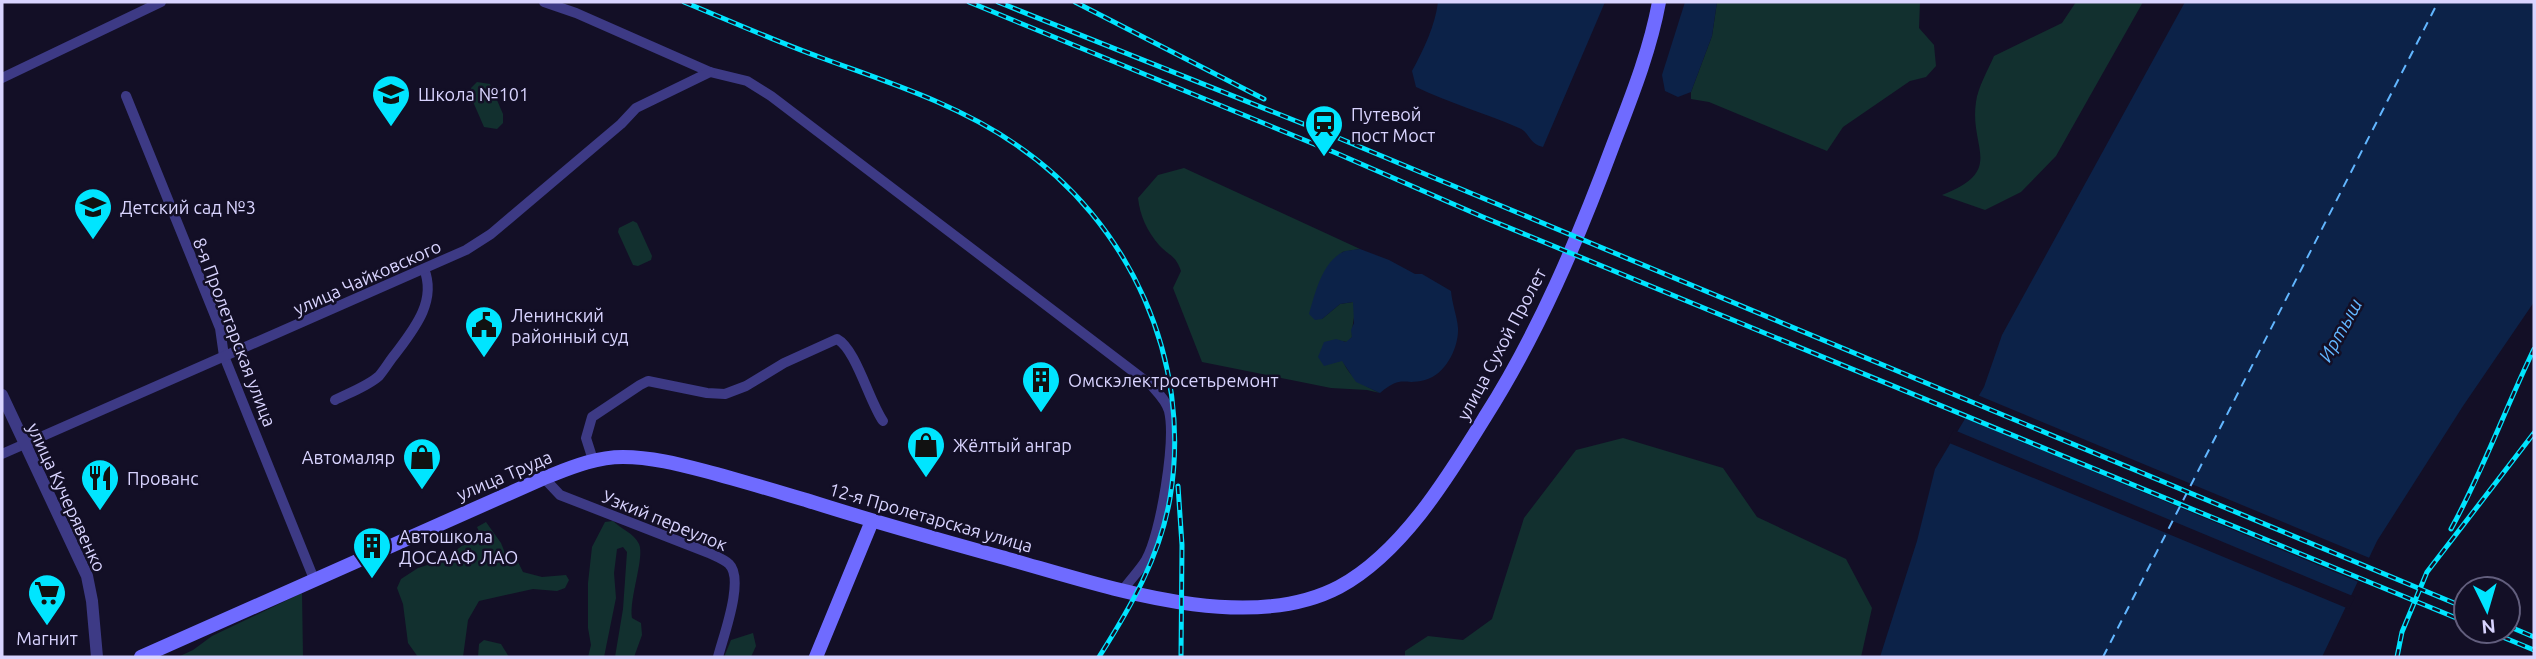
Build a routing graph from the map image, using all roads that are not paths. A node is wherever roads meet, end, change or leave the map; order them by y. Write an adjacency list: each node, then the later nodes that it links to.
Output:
1 (161, 2): 5 (street)
2 (544, 2): 4 (street)
3 (1659, 2): 19 (main road, улица Сухой Пролет)
4 (710, 72): 7 (street, улица Чайковского); 18 (street)
5 (2, 78)
6 (126, 96): 8 (street, 8-я Пролетарская улица)
7 (424, 269): 8 (street, улица Чайковского); 10 (street)
8 (224, 356): 12 (street, улица Чайковского); 17 (street, 8-я Пролетарская улица)
9 (2, 395): 12 (street, улица Кучерявенко)
10 (335, 400)
11 (883, 421): 14 (street)
12 (24, 445): 13 (street, улица Чайковского); 20 (street, улица Кучерявенко)
13 (2, 454)
14 (593, 460): 15 (main road, улица Труда); 16 (main road, 12-я Пролетарская улица)
15 (544, 478): 17 (main road, улица Труда); 22 (street, Узкий переулок)
16 (872, 522): 18 (main road, 12-я Пролетарская улица); 23 (main road)
17 (314, 579): 21 (main road, улица Труда)
18 (1123, 590): 19 (main road, 12-я Пролетарская улица)
19 (1260, 608)
20 (97, 657)
21 (141, 657)
22 (718, 657)
23 (816, 657)

